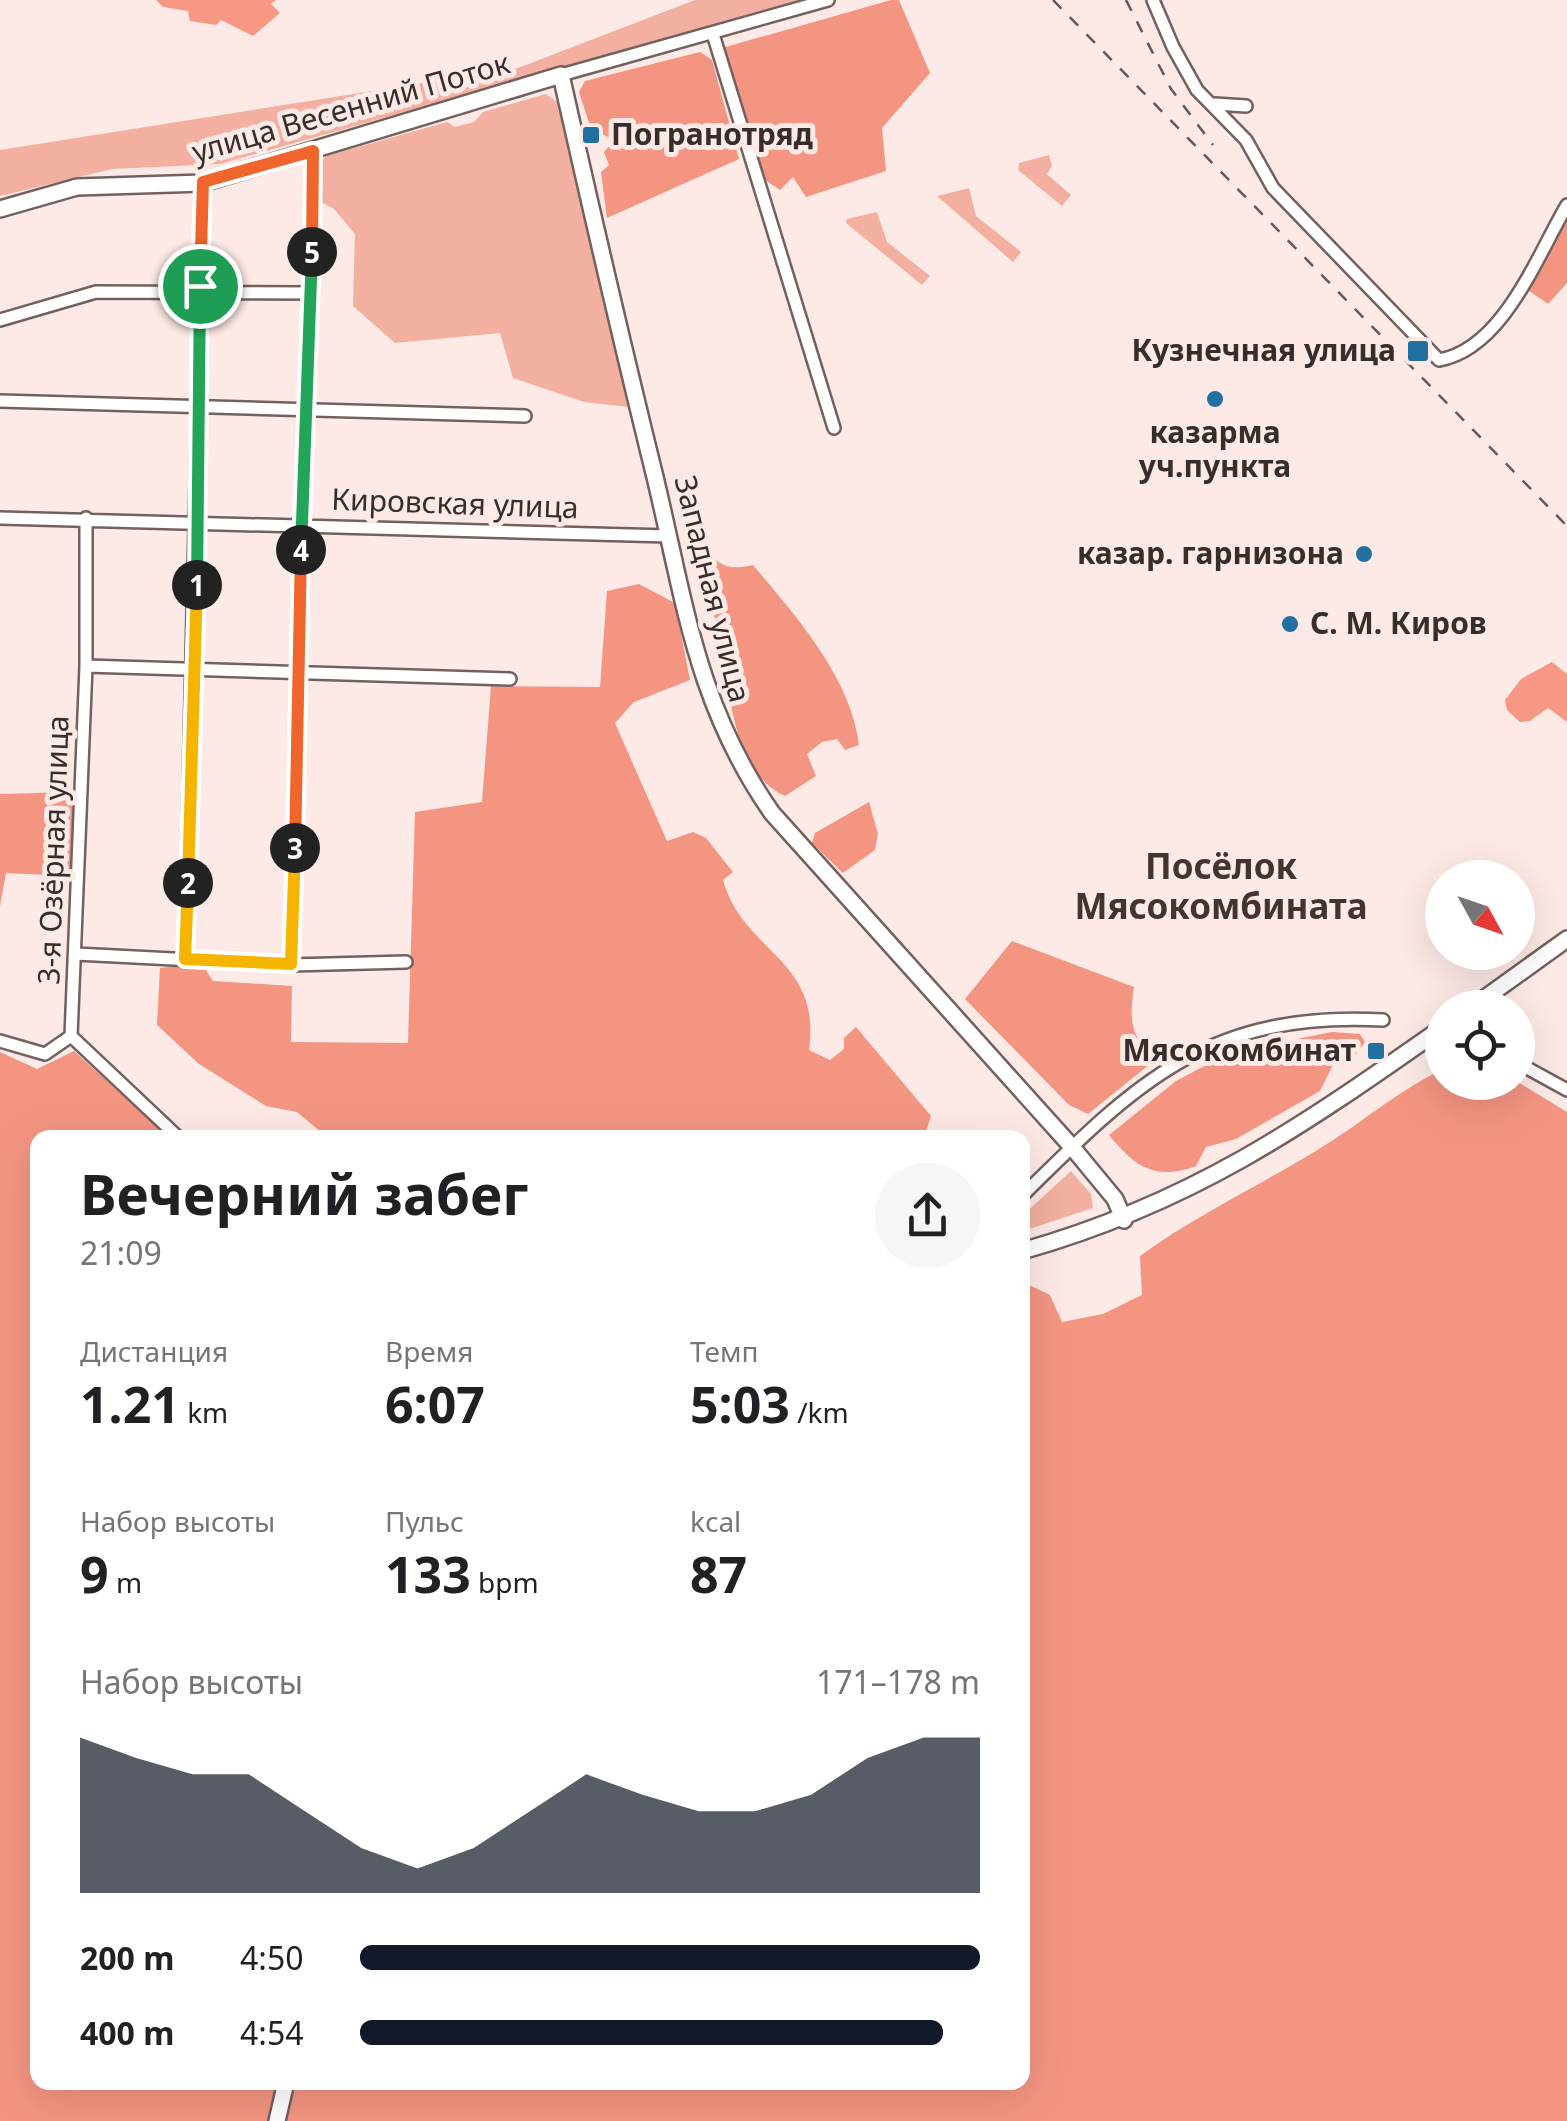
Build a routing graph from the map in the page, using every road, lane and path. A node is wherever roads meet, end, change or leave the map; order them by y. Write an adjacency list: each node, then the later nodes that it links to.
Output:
1 (828, 0): 3 (street, улица Весенний Поток)
2 (1154, 0): 5 (street)
3 (713, 34): 4 (street, улица Весенний Поток); 18 (street)
4 (562, 75): 7 (street, улица Весенний Поток); 23 (street, Западная улица)
5 (1215, 104): 6 (street); 9 (street)
6 (1246, 106)
7 (313, 151): 8 (street, улица Весенний Поток); 12 (street)
8 (203, 182): 10 (street, улица Весенний Поток); 11 (street)
9 (1567, 205)
10 (0, 209)
11 (200, 292): 12 (street); 13 (street); 15 (street)
12 (312, 293): 16 (street)
13 (0, 320)
14 (0, 401): 15 (street)
15 (200, 405): 16 (street); 21 (street)
16 (306, 407): 17 (street); 22 (street)
17 (524, 416)
18 (834, 428)
19 (1, 514): 20 (street, Кировская улица)
20 (86, 518): 21 (street, Кировская улица); 24 (street, 3-я Озёрная улица)
21 (198, 522): 22 (street, Кировская улица); 25 (street)
22 (301, 523): 23 (street, Кировская улица); 26 (street)
23 (669, 536): 41 (street, Западная улица)
24 (86, 666): 25 (street); 29 (street, 3-я Озёрная улица)
25 (195, 671): 26 (street); 30 (street)
26 (301, 674): 27 (street); 32 (street)
27 (510, 679)
28 (1567, 939): 33 (street)
29 (76, 954): 30 (street); 35 (street, 3-я Озёрная улица)
30 (185, 959): 32 (street)
31 (406, 962): 32 (street)
32 (291, 964)
33 (1497, 990)
34 (1382, 1020): 41 (street)
35 (71, 1036): 37 (street); 40 (street)
36 (1425, 1040): 43 (street)
37 (0, 1041)
38 (1535, 1073): 39 (street)
39 (1567, 1090)
40 (171, 1130)
41 (1072, 1147): 42 (street); 43 (street, Западная улица)
42 (1030, 1188)
43 (1124, 1220): 44 (street)
44 (1030, 1249)
45 (284, 2090): 46 (street)
46 (277, 2121)

